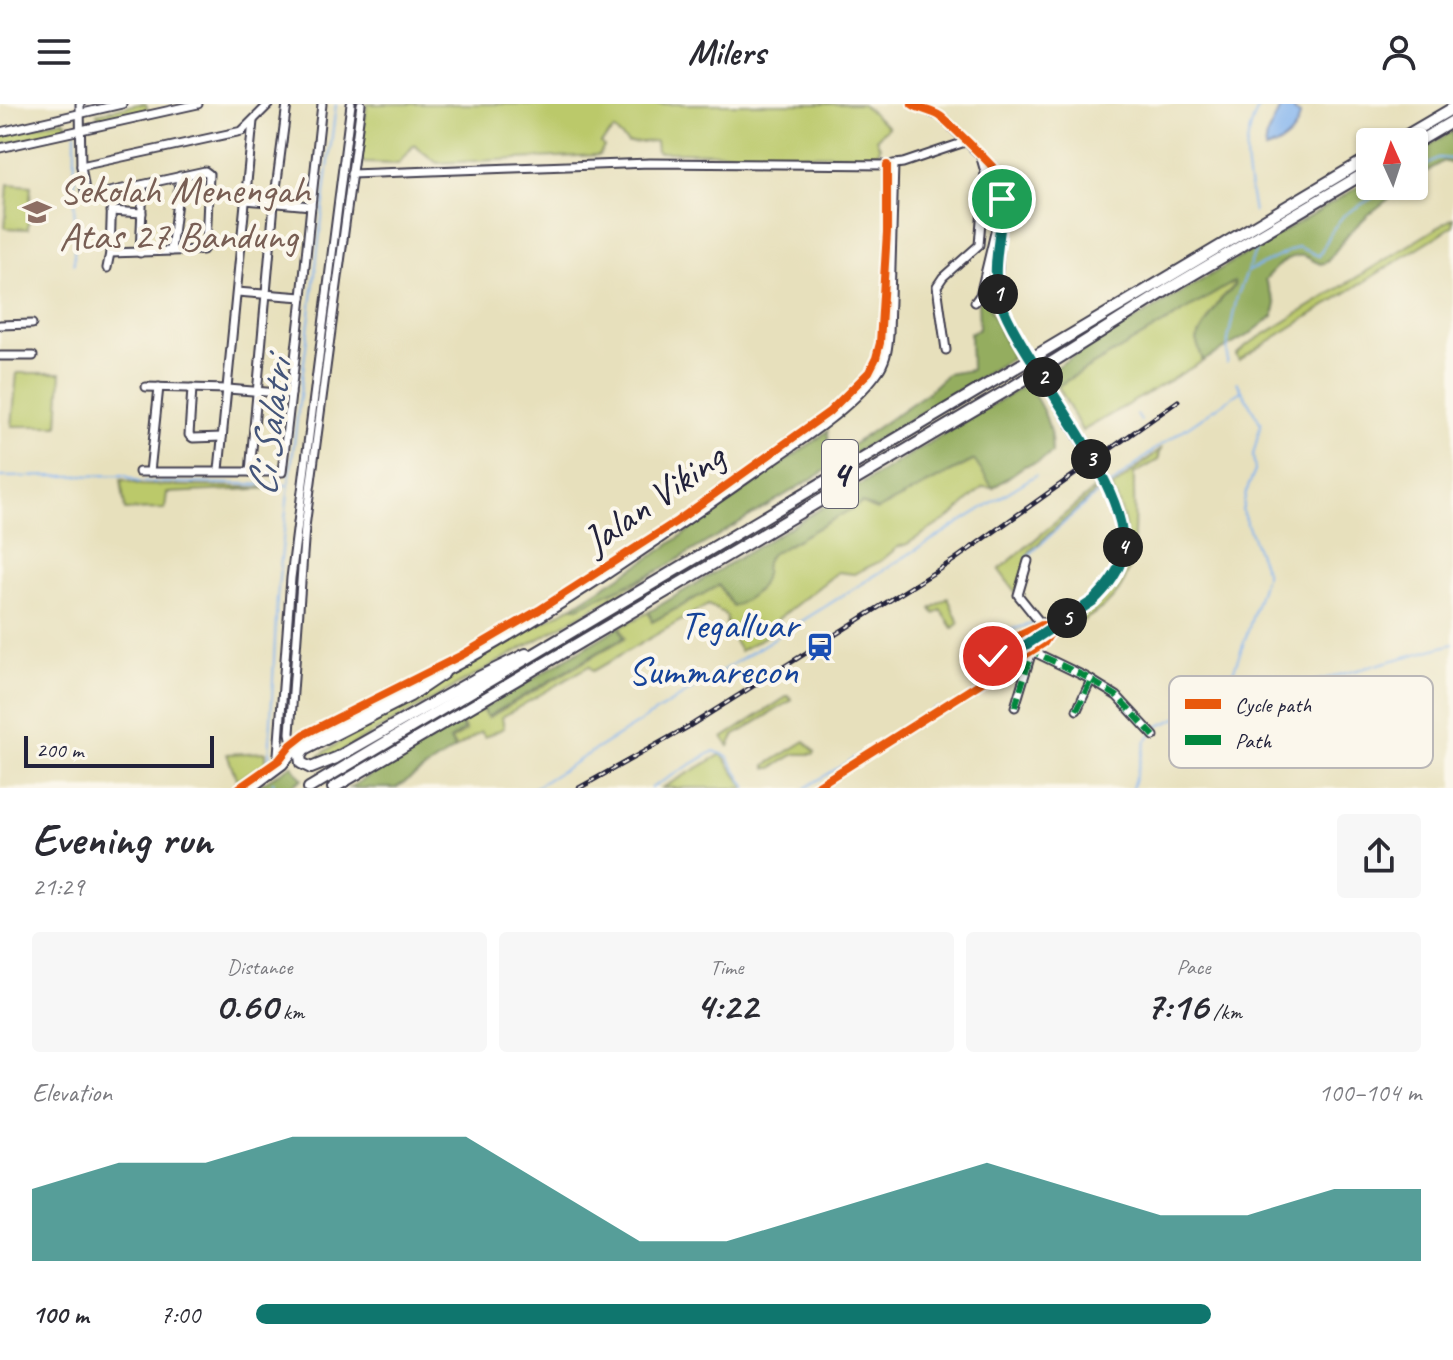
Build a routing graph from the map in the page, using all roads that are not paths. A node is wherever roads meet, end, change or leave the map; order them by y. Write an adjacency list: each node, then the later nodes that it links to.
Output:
1 (71, 104): 11 (street)
2 (122, 104): 11 (street)
3 (198, 104): 17 (street)
4 (322, 104): 35 (street)
5 (351, 104): 27 (street)
6 (361, 104): 28 (street)
7 (912, 104): 21 (street)
8 (268, 105): 9 (street); 13 (street)
9 (287, 107): 34 (street)
10 (1453, 108): 15 (highway)
11 (76, 112): 12 (street); 17 (street)
12 (62, 117): 16 (street); 17 (street)
13 (253, 121): 18 (street); 19 (street)
14 (1453, 121): 20 (highway)
15 (1419, 128)
16 (0, 132)
17 (74, 132): 22 (street); 26 (street)
18 (238, 133): 19 (street); 26 (street)
19 (253, 136): 33 (street)
20 (1428, 136)
21 (965, 142): 23 (street); 24 (street)
22 (0, 148)
23 (981, 155): 37 (street); 49 (street)
24 (890, 165): 28 (street); 71 (street, Jalan Viking); 77 (street, Jalan Viking)
25 (1356, 165): 65 (highway, 4)
26 (81, 166): 32 (street)
27 (342, 173): 28 (street); 79 (street)
28 (352, 174): 75 (street)
29 (180, 176): 31 (street); 39 (street); 39 (street)
30 (1356, 178): 67 (highway, 4)
31 (143, 185): 32 (street); 38 (street)
32 (112, 192): 36 (street)
33 (245, 200): 34 (street); 43 (street)
34 (274, 204): 35 (street); 44 (street)
35 (311, 206): 45 (street)
36 (111, 211): 38 (street); 40 (street)
37 (1002, 211): 46 (street); 69 (street, bridge)
38 (142, 213): 41 (street)
39 (171, 251): 41 (street)
40 (110, 253): 41 (street); 42 (street)
41 (140, 253)
42 (107, 268)
43 (237, 292): 44 (street); 55 (street)
44 (267, 295): 45 (street); 56 (street)
45 (302, 297): 57 (street)
46 (975, 302)
47 (32, 324): 48 (street)
48 (0, 325)
49 (946, 350)
50 (0, 356): 51 (street)
51 (33, 356)
52 (146, 387): 53 (street)
53 (159, 387): 54 (street); 61 (street)
54 (192, 388): 55 (street); 58 (street)
55 (226, 389): 56 (street); 58 (street)
56 (258, 391): 57 (street); 62 (street)
57 (291, 394): 62 (street)
58 (222, 437): 59 (street)
59 (219, 470): 61 (street); 62 (street)
60 (139, 472): 61 (street)
61 (150, 472)
62 (250, 472)
63 (1028, 561): 64 (street)
64 (1042, 625): 66 (street); 68 (street)
65 (564, 638): 67 (highway); 71 (highway); 82 (highway, 4)
66 (993, 645): 69 (street); 70 (street); 70 (street)
67 (570, 649): 83 (highway, 4)
68 (1032, 651): 72 (street); 73 (street); 84 (street)
69 (1012, 654): 70 (street)
70 (989, 660)
71 (444, 673): 78 (street, Jalan Viking)
72 (1091, 680): 74 (street); 76 (street)
73 (1015, 707)
74 (1077, 710)
75 (291, 726): 77 (street); 78 (street)
76 (1150, 733)
77 (305, 734): 78 (street, Jalan Viking)
78 (293, 747): 79 (street, Jalan Viking)
79 (281, 762): 80 (street); 81 (street)
80 (239, 788)
81 (252, 788)
82 (309, 788)
83 (333, 788)
84 (814, 788)

